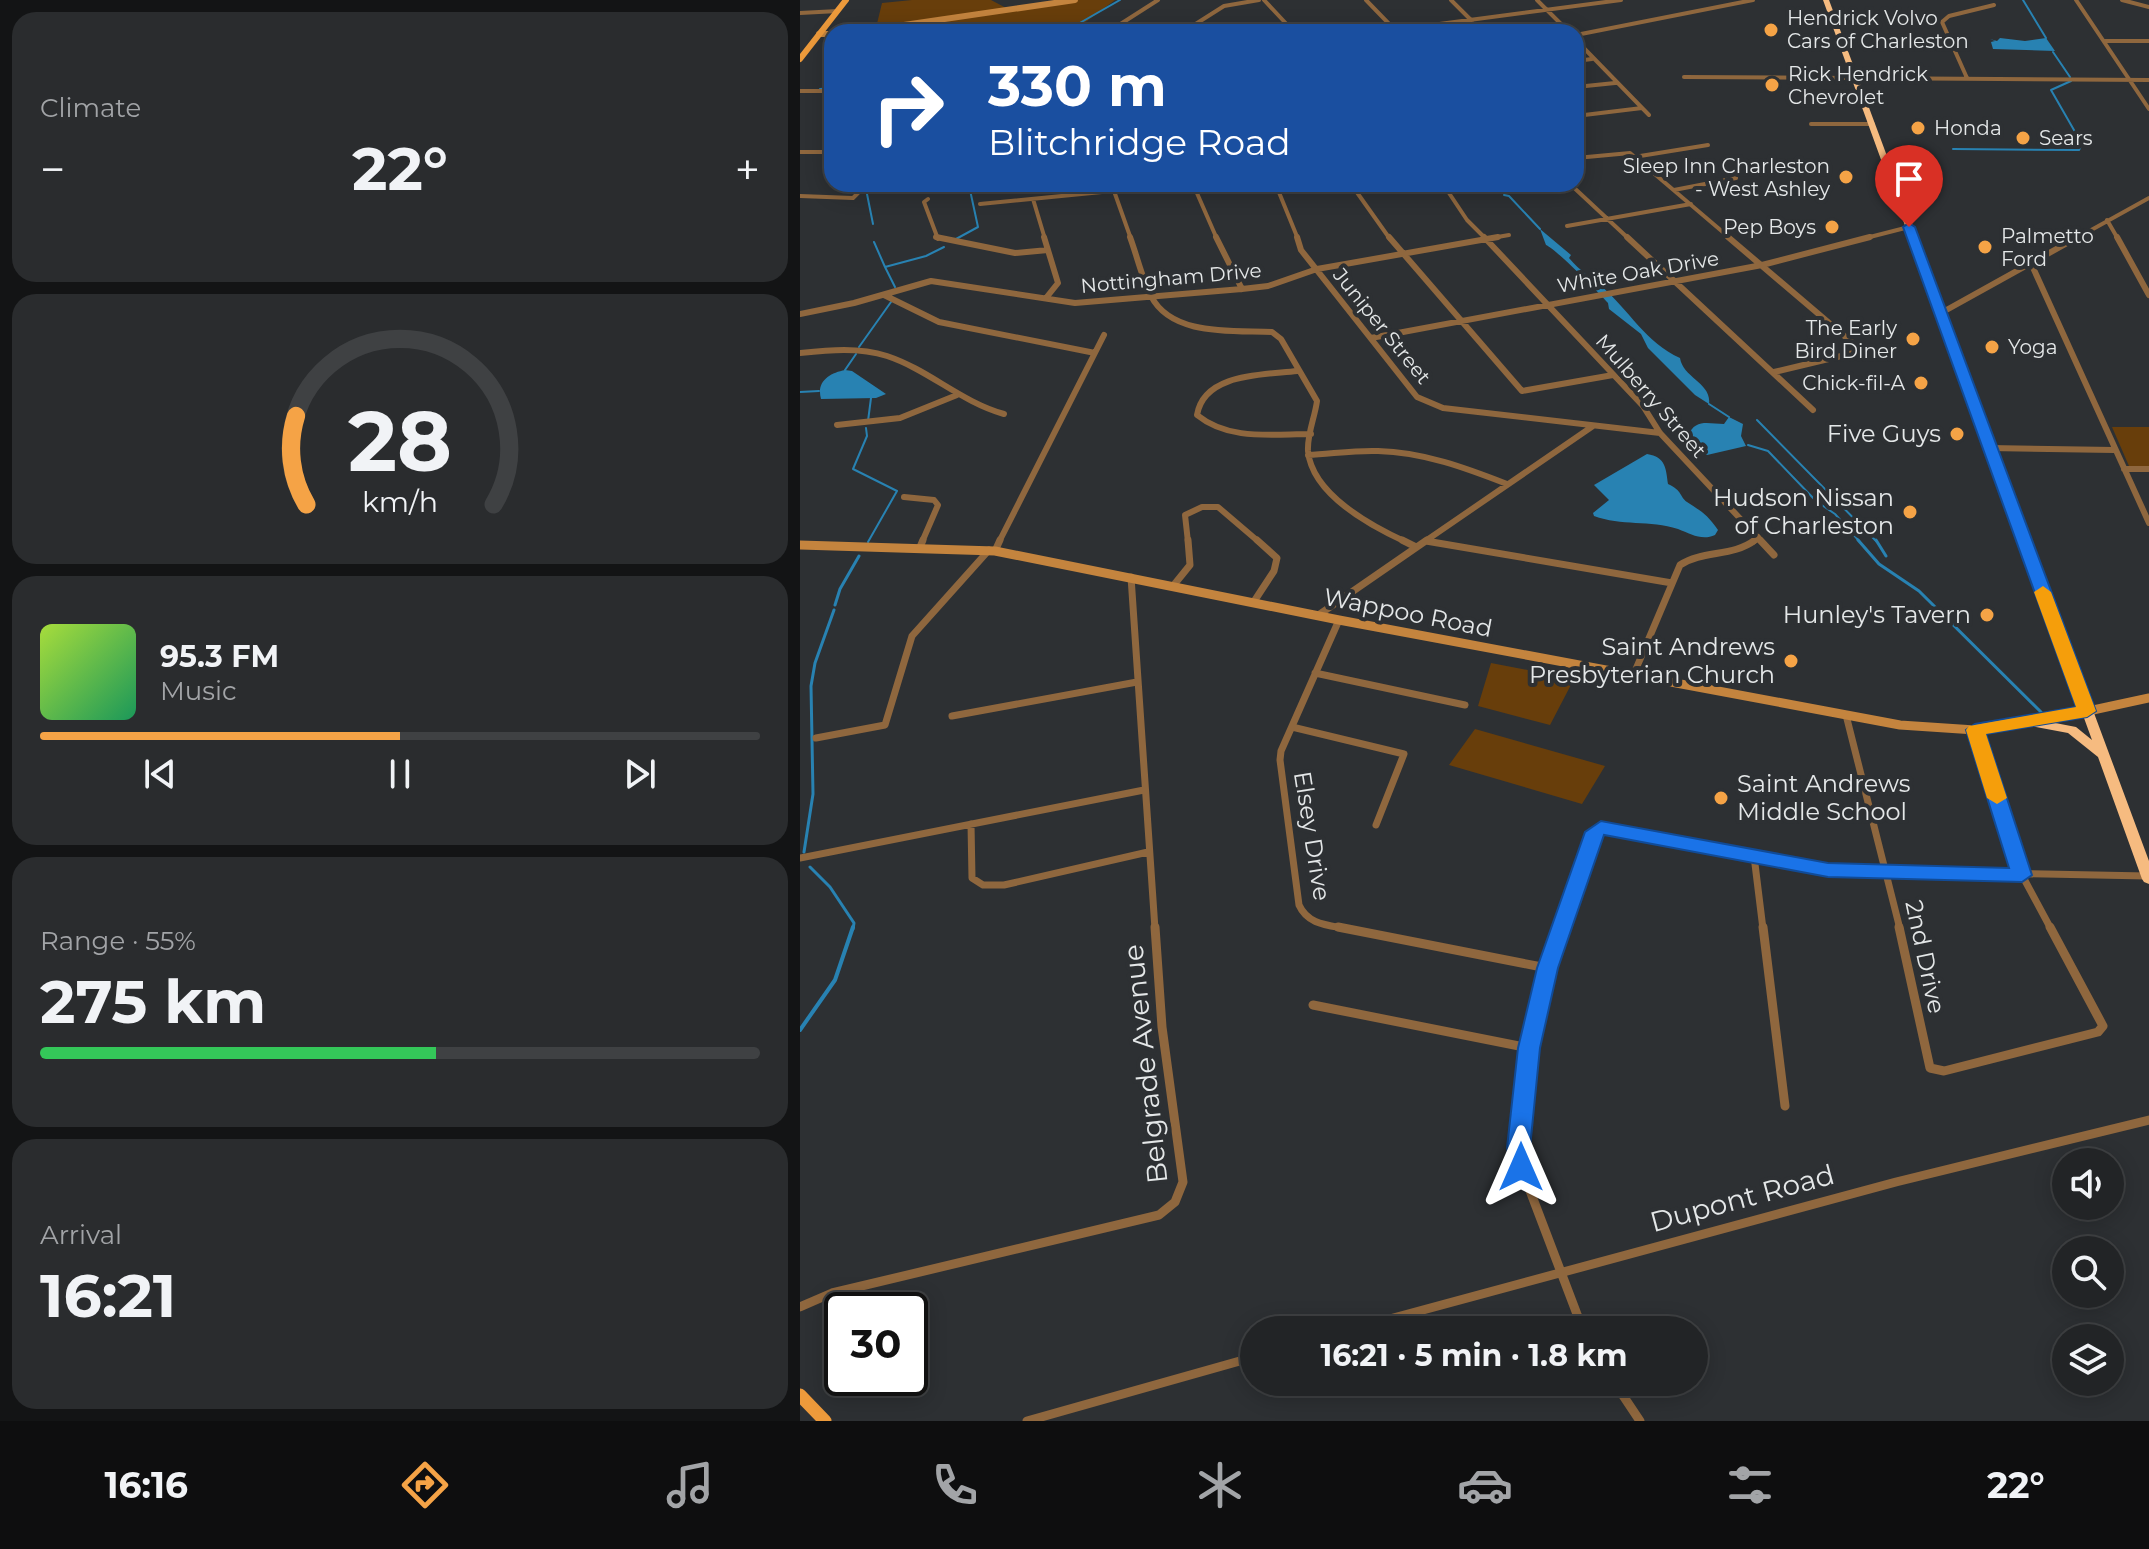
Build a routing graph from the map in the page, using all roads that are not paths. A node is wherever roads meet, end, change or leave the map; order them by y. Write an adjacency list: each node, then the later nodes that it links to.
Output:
1 (846, 0): 17 (main road)
2 (1037, 0): 14 (street)
3 (1075, 0): 14 (main road)
4 (1158, 0): 23 (street)
5 (1262, 0): 24 (street); 25 (street)
6 (1366, 0): 26 (street)
7 (1451, 0): 20 (street)
8 (1537, 0): 18 (street)
9 (1619, 0): 18 (street)
10 (1753, 0): 32 (street)
11 (1826, 0): 40 (highway)
12 (2076, 0): 33 (street)
13 (2122, 0): 16 (street)
14 (1042, 5): 22 (main road)
15 (1994, 5): 41 (street)
16 (2149, 7)
17 (838, 11): 19 (street); 21 (main road)
18 (1549, 12): 20 (street); 28 (street)
19 (800, 13)
20 (1472, 21): 27 (street)
21 (827, 24)
22 (911, 24)
23 (1120, 24)
24 (1196, 24)
25 (1286, 24)
26 (1388, 24)
27 (1449, 24)
28 (1561, 24)
29 (824, 28): 30 (main road)
30 (819, 34): 31 (main road); 36 (main road)
31 (824, 34)
32 (1584, 35)
33 (2104, 41): 34 (street); 42 (street)
34 (2149, 41)
35 (1584, 48): 37 (street)
36 (800, 59)
37 (1592, 59): 38 (street); 44 (street)
38 (1584, 60)
39 (1684, 77): 40 (street)
40 (1854, 78): 41 (street); 53 (highway)
41 (1967, 78): 42 (street)
42 (2129, 80): 43 (street); 49 (street)
43 (2149, 80)
44 (1615, 83): 45 (street); 48 (street)
45 (1584, 86)
46 (800, 91): 47 (street)
47 (824, 91)
48 (1642, 108): 50 (street); 51 (street)
49 (2149, 109)
50 (1584, 115)
51 (1649, 115)
52 (1811, 124): 53 (street)
53 (1873, 124): 78 (highway)
54 (1708, 145): 58 (street)
55 (800, 152): 56 (street)
56 (824, 152)
57 (1584, 157): 58 (street)
58 (1634, 157): 60 (street)
59 (1736, 178): 60 (street)
60 (1674, 190): 74 (street)
61 (858, 192): 69 (street)
62 (1104, 192): 72 (street)
63 (1114, 192): 91 (street)
64 (1196, 192): 87 (street)
65 (1278, 192): 85 (street, Juniper Street)
66 (1356, 192): 82 (street)
67 (1448, 192): 80 (street, Mulberry Street)
68 (1579, 192): 75 (street)
69 (800, 196)
70 (2149, 198): 76 (street)
71 (928, 199): 81 (street)
72 (1033, 199): 73 (street); 81 (street)
73 (980, 204)
74 (1691, 204): 75 (street); 84 (street)
75 (1607, 218): 77 (street); 86 (street)
76 (2107, 220): 83 (street); 89 (street)
77 (1567, 226)
78 (1909, 227): 84 (street, White Oak Drive); 93 (highway)
79 (1509, 235): 80 (street, Nottingham Drive)
80 (1486, 238): 82 (street, Nottingham Drive); 92 (street, Mulberry Street)
81 (1048, 250): 90 (street)
82 (1401, 254): 85 (street, Nottingham Drive); 95 (street)
83 (2030, 261): 93 (street); 111 (street)
84 (1762, 265): 86 (street, White Oak Drive); 101 (street)
85 (1317, 269): 87 (street, Nottingham Drive); 97 (street, Juniper Street)
86 (1677, 281): 92 (street, White Oak Drive); 101 (street)
87 (1242, 289): 91 (street, Nottingham Drive)
88 (884, 295): 90 (street, Nottingham Drive); 94 (street); 99 (street)
89 (2149, 295)
90 (1046, 298): 91 (street, Nottingham Drive)
91 (1152, 298): 100 (street)
92 (1550, 304): 95 (street, White Oak Drive); 102 (street, Mulberry Street)
93 (1941, 313): 110 (highway)
94 (800, 314)
95 (1459, 320): 97 (street, White Oak Drive); 102 (street)
96 (1104, 335): 99 (street)
97 (1371, 338): 107 (street, Juniper Street)
98 (800, 353): 103 (street)
99 (1095, 353): 123 (street)
100 (1297, 371): 109 (street); 109 (street)
101 (1774, 372): 104 (street)
102 (1613, 375): 108 (street, Mulberry Street)
103 (957, 395): 105 (street); 106 (street)
104 (1813, 410)
105 (1004, 414)
106 (837, 425)
107 (1593, 426): 108 (street, Juniper Street); 115 (street)
108 (1660, 433): 118 (street, Mulberry Street)
109 (1311, 434): 112 (street)
110 (1989, 448): 111 (street); 136 (highway)
111 (2114, 450): 113 (street)
112 (1308, 455): 115 (street); 122 (street)
113 (2124, 469): 114 (street); 117 (street)
114 (2149, 469)
115 (1507, 484): 119 (street)
116 (904, 497): 121 (street)
117 (2149, 523)
118 (1758, 537): 124 (street, Mulberry Street); 126 (street)
119 (1425, 541): 122 (street); 126 (street)
120 (800, 545): 121 (main road, Wappoo Road)
121 (920, 547): 123 (main road, Wappoo Road)
122 (1416, 547): 129 (street)
123 (992, 551): 125 (main road, Wappoo Road); 142 (street)
124 (1774, 555)
125 (1131, 577): 127 (main road, Wappoo Road); 133 (street, Belgrade Avenue)
126 (1672, 583): 132 (street)
127 (1173, 586): 128 (main road, Wappoo Road); 128 (street)
128 (1253, 603): 129 (main road, Wappoo Road)
129 (1317, 616): 130 (main road, Wappoo Road)
130 (1339, 620): 131 (street, Elsey Drive); 132 (main road, Wappoo Road)
131 (1315, 673): 135 (street); 140 (street, Elsey Drive)
132 (1633, 676): 137 (main road, Wappoo Road)
133 (1137, 682): 138 (street); 144 (street, Belgrade Avenue)
134 (2149, 698): 136 (main road, Wappoo Road)
135 (1465, 705)
136 (2087, 711): 139 (main road, Wappoo Road); 143 (highway)
137 (1846, 715): 141 (main road, Wappoo Road); 150 (street, 2nd Drive)
138 (952, 716)
139 (2030, 722): 141 (main road, Wappoo Road); 143 (highway)
140 (1292, 727): 146 (street); 153 (street, Elsey Drive)
141 (1975, 730): 151 (street)
142 (816, 738)
143 (2104, 757): 152 (highway)
144 (1144, 790): 145 (street); 147 (street, Belgrade Avenue)
145 (971, 824): 147 (street); 149 (street)
146 (1376, 825)
147 (1148, 852): 159 (street, Belgrade Avenue)
148 (1754, 856): 150 (street); 153 (street); 156 (street)
149 (800, 858)
150 (1887, 872): 151 (street); 151 (street, 2nd Drive)
151 (2022, 875): 152 (street)
152 (2148, 877)
153 (1547, 968): 155 (street)
154 (1313, 1005): 155 (street)
155 (1529, 1048): 158 (street)
156 (1785, 1106)
157 (2149, 1120): 158 (street, Dupont Road)
158 (1559, 1272): 160 (street, Dupont Road); 161 (street)
159 (800, 1307)
160 (1400, 1316)
161 (1577, 1316)
162 (1240, 1361): 165 (street)
163 (800, 1395): 166 (main road)
164 (1623, 1396): 168 (street)
165 (1044, 1418): 167 (street)
166 (825, 1421)
167 (1027, 1421)
168 (1640, 1421)

